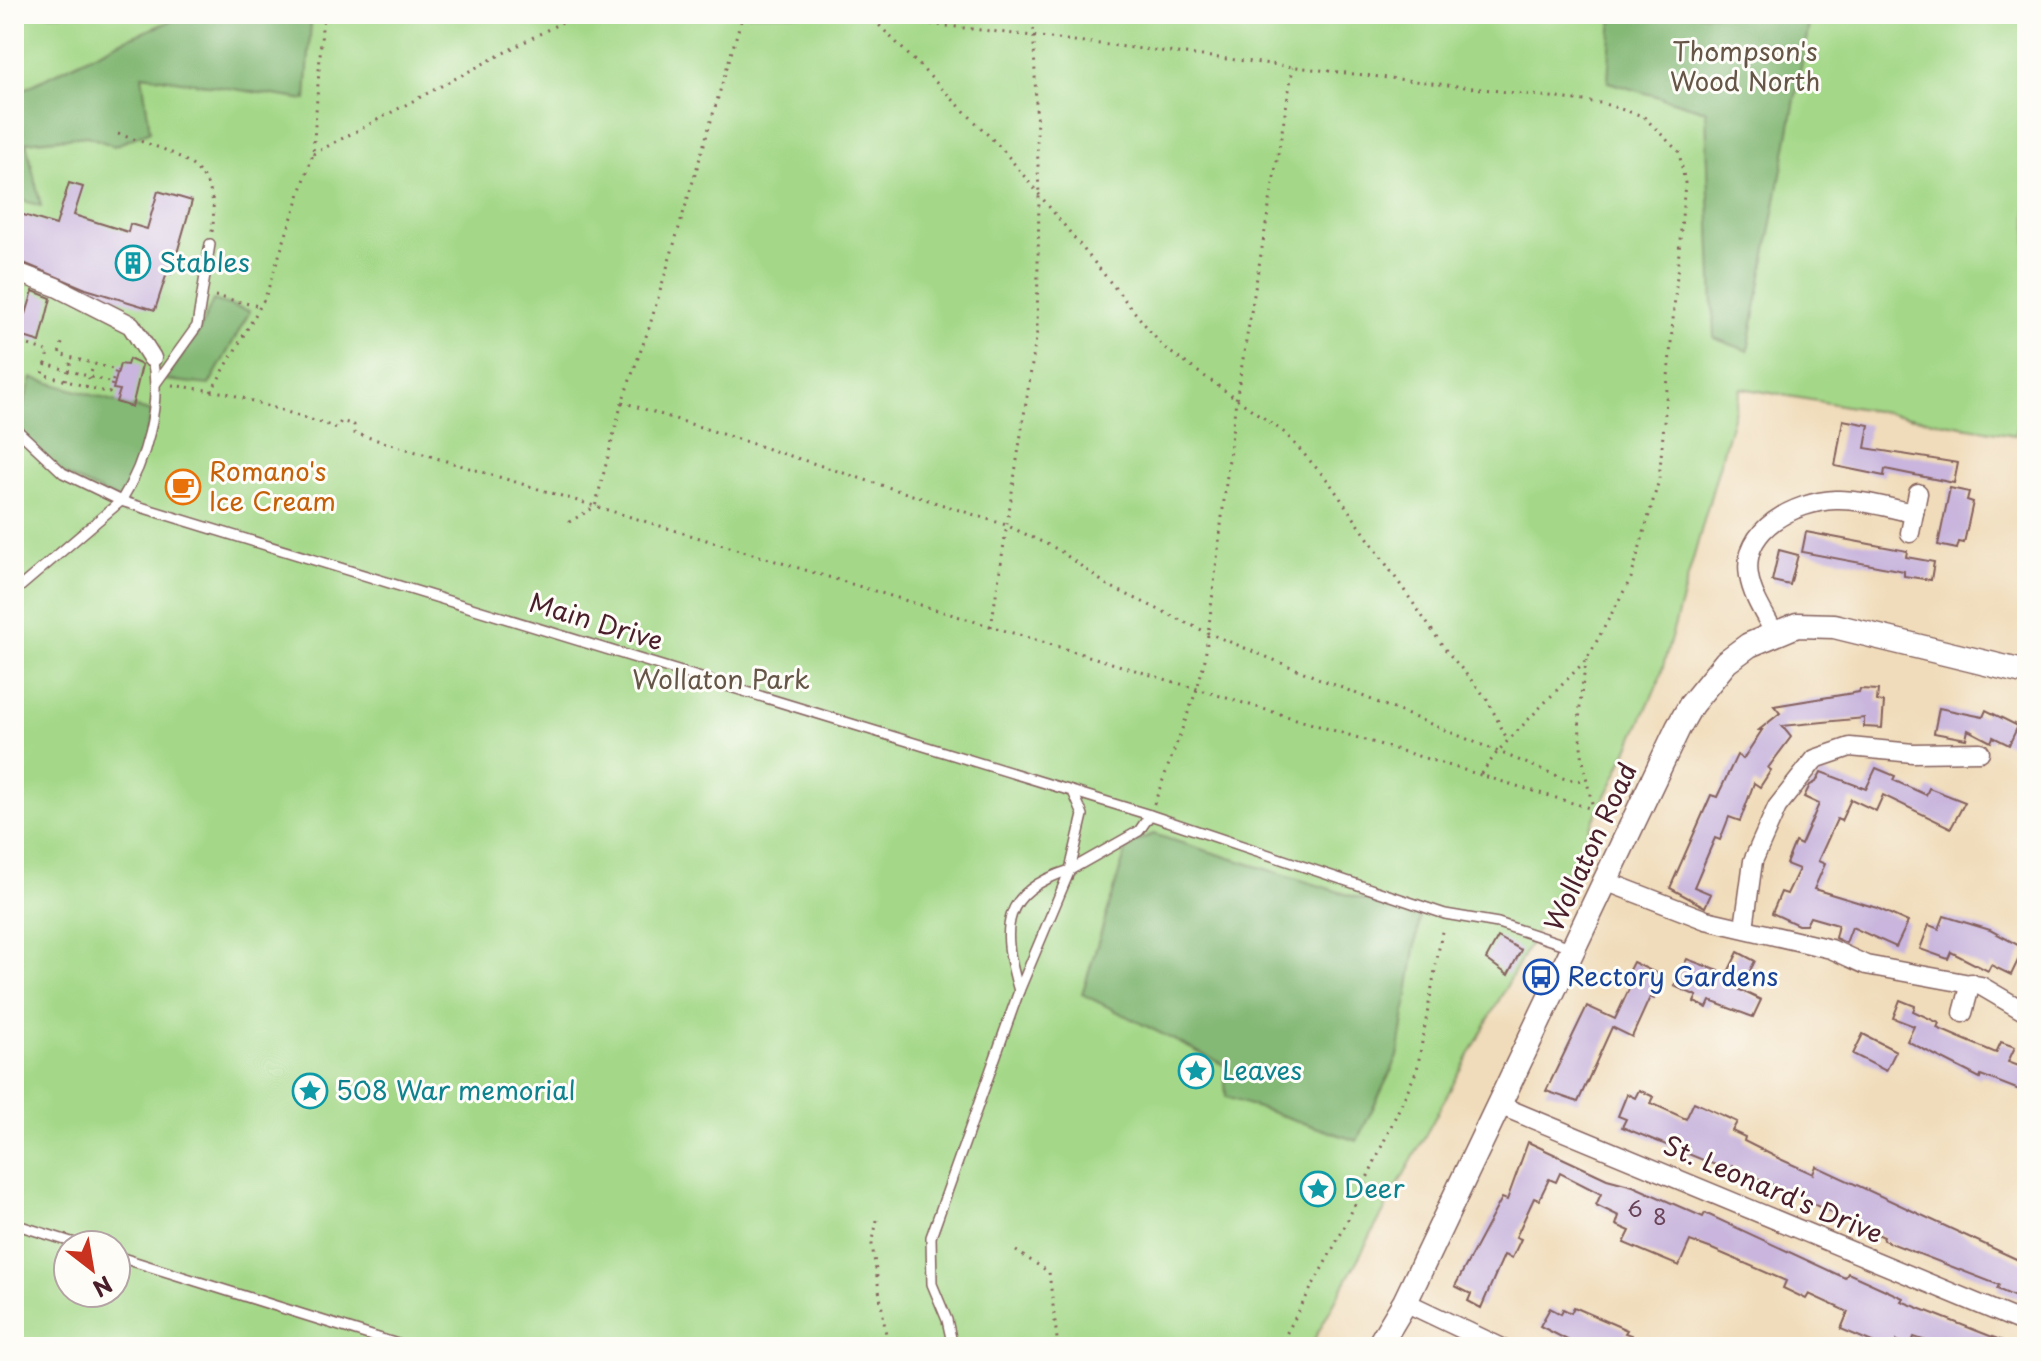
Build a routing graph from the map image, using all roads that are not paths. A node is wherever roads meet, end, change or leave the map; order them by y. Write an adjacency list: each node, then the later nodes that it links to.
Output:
1 (210, 244): 4 (lane)
2 (14, 271): 3 (street)
3 (152, 358): 4 (lane)
4 (156, 383): 7 (lane)
5 (14, 427): 7 (lane, Main Drive)
6 (1918, 493): 8 (street)
7 (121, 501): 10 (lane); 14 (lane, Main Drive)
8 (1914, 513): 9 (street); 11 (street)
9 (1910, 533)
10 (14, 592)
11 (1774, 632): 12 (street, Wollaton Road); 17 (street, Wollaton Road)
12 (2027, 673)
13 (1980, 752): 18 (street)
14 (1074, 794): 15 (lane, Main Drive); 16 (lane)
15 (1150, 815): 16 (lane); 19 (lane, Main Drive)
16 (1070, 870): 21 (lane); 21 (lane)
17 (1605, 881): 18 (street); 19 (street, Wollaton Road)
18 (1744, 928): 20 (street)
19 (1574, 948): 24 (street, Wollaton Road)
20 (1971, 983): 22 (street); 23 (street)
21 (1019, 991): 31 (lane)
22 (1963, 1013)
23 (2027, 1013)
24 (1499, 1105): 28 (street, Wollaton Road); 29 (street, St. Leonard's Drive)
25 (14, 1224): 26 (lane)
26 (52, 1236)
27 (132, 1261): 30 (lane)
28 (1405, 1302): 32 (street, Wollaton Road); 33 (street)
29 (2027, 1324)
30 (407, 1347)
31 (953, 1347)
32 (1378, 1347)
33 (1500, 1347)

